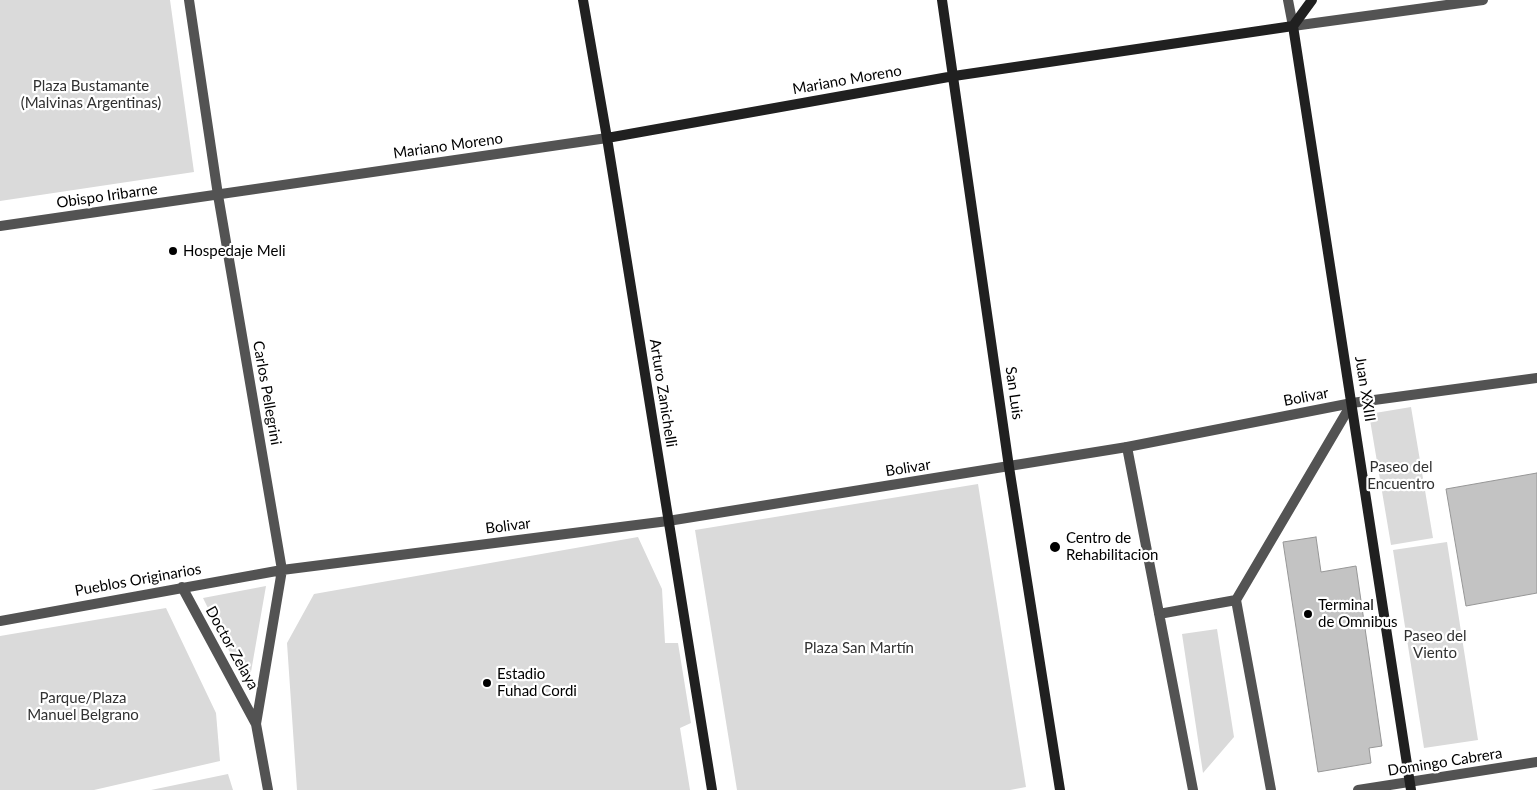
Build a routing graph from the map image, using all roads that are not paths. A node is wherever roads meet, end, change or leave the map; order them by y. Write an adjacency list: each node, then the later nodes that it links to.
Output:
1 (189, 0): 10 (street, Carlos Pellegrini)
2 (583, 0): 9 (main road, Arturo Zanichelli)
3 (942, 0): 8 (main road, San Luis)
4 (1288, 0): 7 (street, Juan XXIII)
5 (1312, 0): 7 (main road)
6 (1483, 0): 7 (street, Mariano Moreno)
7 (1293, 26): 8 (main road, Mariano Moreno); 13 (main road, Juan XXIII)
8 (954, 76): 9 (main road, Mariano Moreno); 15 (main road, San Luis)
9 (607, 138): 10 (street, Mariano Moreno); 16 (main road, Arturo Zanichelli)
10 (218, 195): 11 (street, Obispo Iribarne); 17 (street, Carlos Pellegrini)
11 (0, 226)
12 (1537, 378): 13 (street, Bolivar)
13 (1352, 403): 14 (street, Bolivar); 19 (street); 24 (main road, Juan XXIII)
14 (1127, 447): 15 (street, Bolivar); 20 (street)
15 (1009, 467): 16 (street, Bolivar); 27 (main road, San Luis)
16 (668, 521): 17 (street, Bolivar); 26 (main road, Arturo Zanichelli)
17 (282, 570): 18 (street, Pueblos Originarios); 22 (street, Carlos Pellegrini)
18 (182, 587): 21 (street, Pueblos Originarios); 22 (street, Doctor Zelaya)
19 (1236, 600): 20 (street); 29 (street)
20 (1159, 614): 28 (street)
21 (0, 621)
22 (256, 724): 25 (street, Carlos Pellegrini)
23 (1537, 762): 24 (street, Domingo Cabrera)
24 (1411, 786): 30 (street, Domingo Cabrera)
25 (268, 790)
26 (712, 790)
27 (1060, 790)
28 (1193, 790)
29 (1272, 790)
30 (1358, 790)

